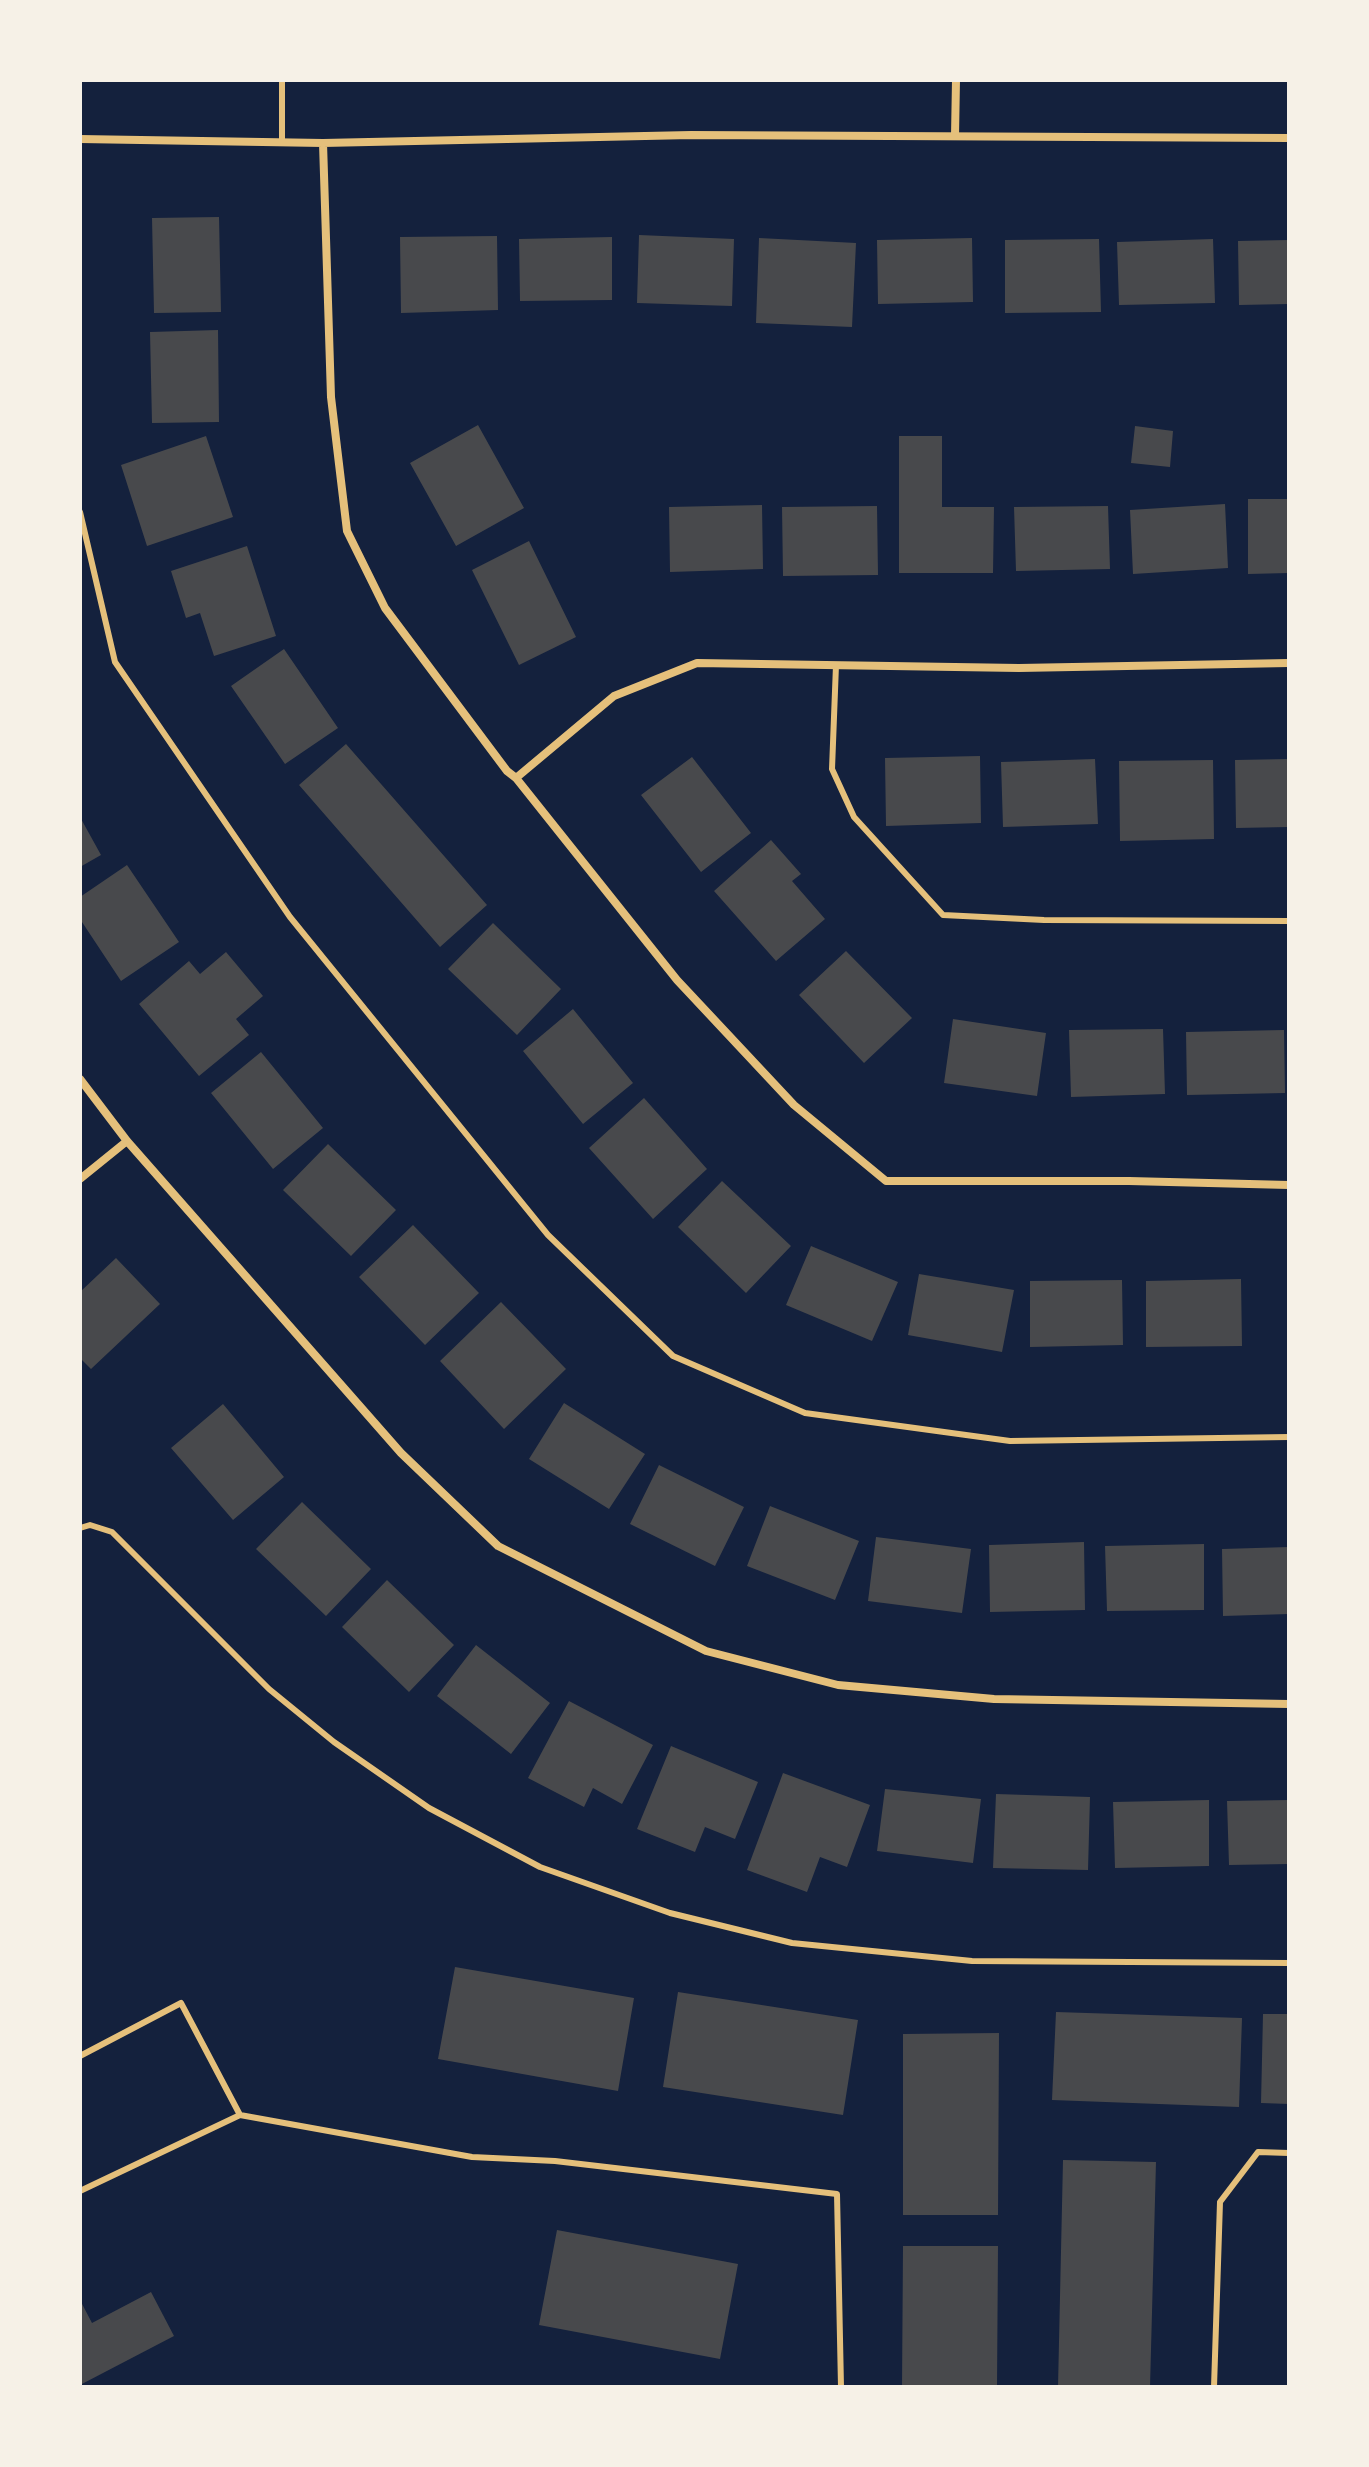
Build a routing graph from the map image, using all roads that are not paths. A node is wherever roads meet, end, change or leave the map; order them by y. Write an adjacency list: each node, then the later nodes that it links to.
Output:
1 (282, 80): 6 (lane)
2 (956, 80): 3 (street)
3 (955, 136): 4 (street); 7 (street)
4 (1289, 138)
5 (80, 139): 6 (street)
6 (282, 142): 7 (street)
7 (323, 143): 11 (street)
8 (80, 512): 17 (lane)
9 (1289, 663): 10 (street)
10 (836, 665): 11 (street); 12 (lane)
11 (516, 778): 16 (street)
12 (1289, 921)
13 (80, 1079): 14 (street)
14 (127, 1141): 15 (street); 19 (street)
15 (80, 1179)
16 (1289, 1185)
17 (1289, 1437)
18 (80, 1528): 20 (lane)
19 (1289, 1704)
20 (1289, 1963)
21 (80, 2056): 22 (lane)
22 (240, 2115): 24 (lane); 25 (lane)
23 (1289, 2153): 26 (lane)
24 (80, 2191)
25 (841, 2387)
26 (1214, 2387)

